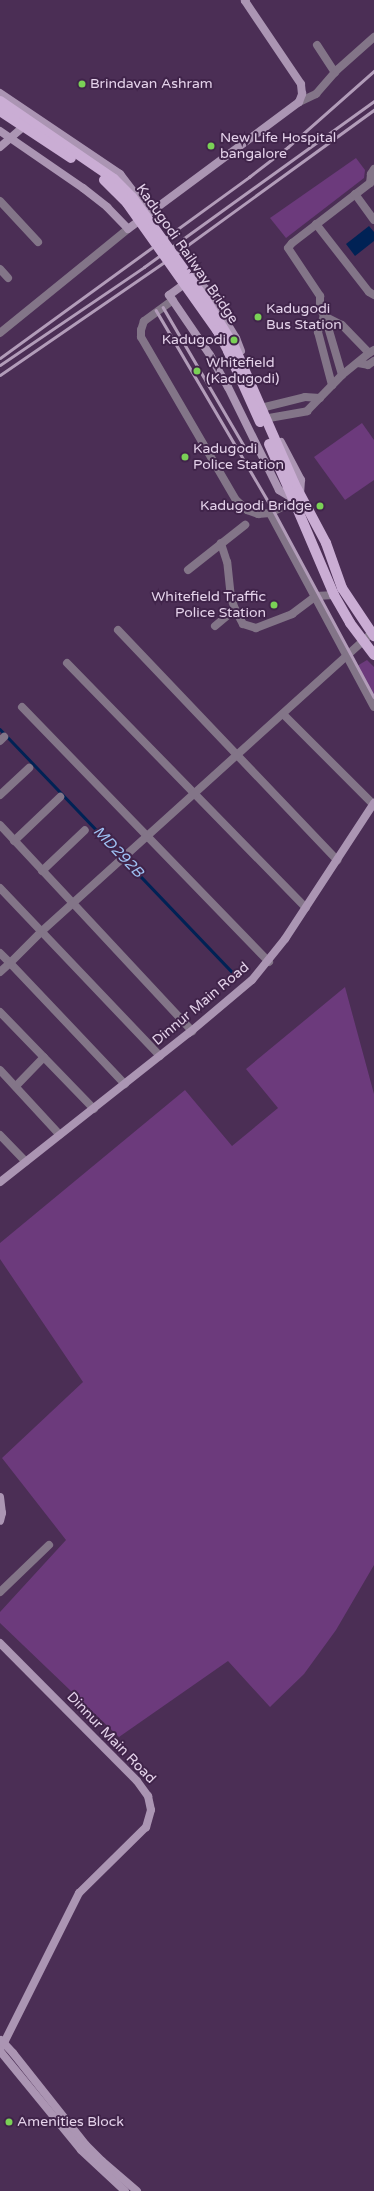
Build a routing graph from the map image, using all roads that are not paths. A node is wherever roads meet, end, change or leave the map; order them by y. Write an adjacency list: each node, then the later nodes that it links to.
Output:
1 (245, 0): 7 (street)
2 (374, 37): 4 (street)
3 (317, 45): 4 (street)
4 (335, 73): 7 (street)
5 (0, 93): 9 (street)
6 (0, 101): 36 (main road, Kadugodi Railway Bridge, bridge)
7 (299, 102): 16 (street)
8 (0, 111): 36 (main road, bridge)
9 (35, 116): 11 (street); 16 (street)
10 (0, 130): 11 (street)
11 (10, 138): 12 (street); 19 (street)
12 (0, 147)
13 (374, 169): 14 (street)
14 (355, 194): 17 (street); 18 (street)
15 (0, 201): 20 (street)
16 (150, 214): 19 (street)
17 (374, 220)
18 (316, 224): 23 (street); 25 (street)
19 (128, 229): 27 (street)
20 (38, 242)
21 (0, 269): 22 (street)
22 (8, 278)
23 (374, 295)
24 (173, 300): 34 (street); 37 (street); 38 (street)
25 (324, 316): 28 (street); 32 (street)
26 (328, 327): 31 (street)
27 (0, 333)
28 (372, 351): 30 (street)
29 (374, 361): 30 (street)
30 (358, 362): 31 (street)
31 (342, 375): 32 (street)
32 (332, 385): 33 (street)
33 (320, 398): 34 (street); 35 (street)
34 (265, 407): 35 (street)
35 (269, 418): 37 (street)
36 (291, 485): 37 (main road, Kadugodi Railway Bridge)
37 (295, 498): 38 (street); 42 (main road); 47 (main road)
38 (270, 513): 43 (street)
39 (245, 525): 40 (street)
40 (221, 543): 41 (street); 44 (street)
41 (188, 570)
42 (334, 594): 43 (street); 48 (main road)
43 (316, 596): 44 (street); 49 (street)
44 (235, 608): 45 (street)
45 (215, 626)
46 (118, 630): 55 (street)
47 (373, 635): 48 (street)
48 (363, 641): 49 (street); 50 (main road)
49 (348, 655): 53 (street); 54 (street)
50 (374, 655)
51 (67, 663): 58 (street)
52 (22, 707): 63 (street)
53 (374, 707)
54 (283, 714): 55 (street); 60 (street)
55 (237, 756): 58 (street); 65 (street)
56 (29, 768): 57 (street)
57 (0, 795)
58 (194, 795): 63 (street); 69 (street)
59 (60, 797): 64 (street)
60 (374, 803): 65 (street, Dinnur Main Road)
61 (0, 825): 64 (street)
62 (85, 830): 66 (street)
63 (147, 837): 68 (street); 72 (street)
64 (14, 841): 66 (street)
65 (337, 860): 69 (street, Dinnur Main Road)
66 (42, 871): 68 (street)
67 (0, 888): 70 (street)
68 (73, 904): 70 (street); 76 (street)
69 (306, 908): 72 (street, Dinnur Main Road)
70 (42, 932): 73 (street); 77 (street)
71 (0, 953): 73 (street)
72 (269, 962): 76 (street, Dinnur Main Road)
73 (10, 963): 74 (street); 80 (street)
74 (0, 972)
75 (0, 1012): 78 (street)
76 (192, 1031): 77 (street, Dinnur Main Road)
77 (160, 1056): 80 (street, Dinnur Main Road)
78 (44, 1057): 81 (street); 82 (street)
79 (0, 1070): 81 (street)
80 (125, 1084): 82 (street, Dinnur Main Road)
81 (16, 1086): 84 (street)
82 (94, 1108): 84 (street, Dinnur Main Road)
83 (0, 1135): 85 (street)
84 (60, 1135): 85 (street, Dinnur Main Road)
85 (26, 1162): 86 (street, Dinnur Main Road)
86 (0, 1182)
87 (0, 1497): 88 (street)
88 (0, 1521)
89 (49, 1545): 90 (street)
90 (0, 1592)
91 (0, 1643): 92 (street, Dinnur Main Road)
92 (1, 2043): 95 (street, Dinnur Main Road)
93 (0, 2051): 94 (street)
94 (126, 2191)
95 (137, 2191)

